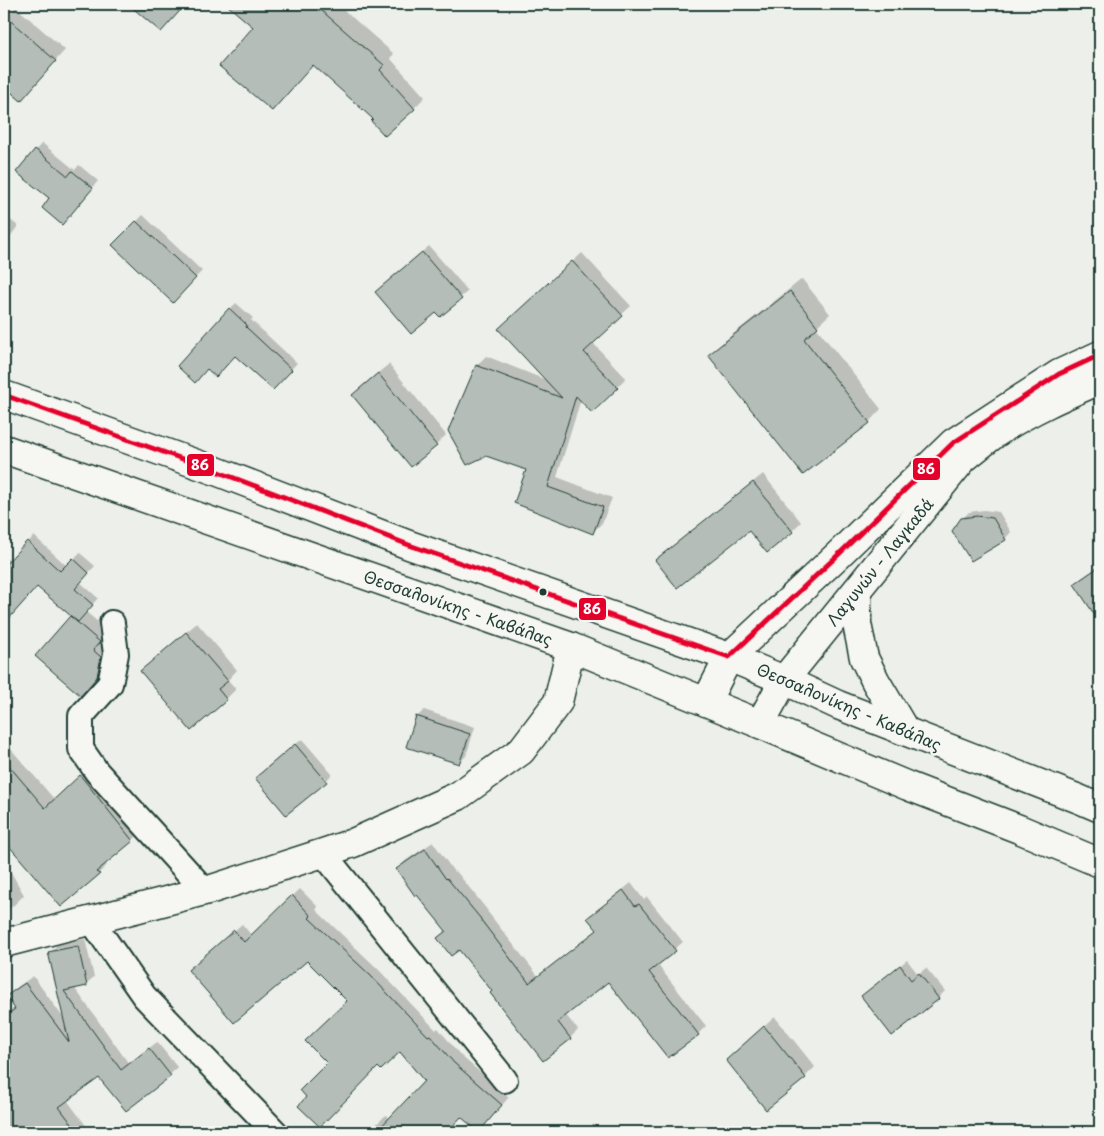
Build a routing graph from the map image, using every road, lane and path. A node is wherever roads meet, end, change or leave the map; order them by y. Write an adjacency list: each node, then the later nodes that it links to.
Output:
1 (1100, 355): 8 (main road, Λαγυνών - Λαγκαδά)
2 (1100, 380): 5 (main road, Λαγυνών - Λαγκαδά)
3 (4, 394): 8 (main road, Θεσσαλονίκης - Καβάλας)
4 (4, 449): 7 (main road, Θεσσαλονίκης - Καβάλας)
5 (857, 591): 9 (main road, Λαγυνών - Λαγκαδά); 12 (main road)
6 (112, 623): 16 (street)
7 (571, 647): 10 (main road, Θεσσαλονίκης - Καβάλας); 14 (main road)
8 (729, 657): 9 (main road, Θεσσαλονίκης - Καβάλας); 10 (main road, Λαγυνών - Λαγκαδά)
9 (784, 680): 11 (main road, Λαγυνών - Λαγκαδά); 12 (main road, Θεσσαλονίκης - Καβάλας)
10 (706, 702): 11 (main road, Θεσσαλονίκης - Καβάλας)
11 (760, 724): 15 (main road, Θεσσαλονίκης - Καβάλας)
12 (905, 731): 13 (main road, Θεσσαλονίκης - Καβάλας)
13 (1100, 808)
14 (324, 853): 16 (main road); 19 (street)
15 (1100, 863)
16 (204, 890): 17 (main road)
17 (91, 920): 18 (main road); 20 (street)
18 (4, 943)
19 (505, 1080)
20 (276, 1132)

